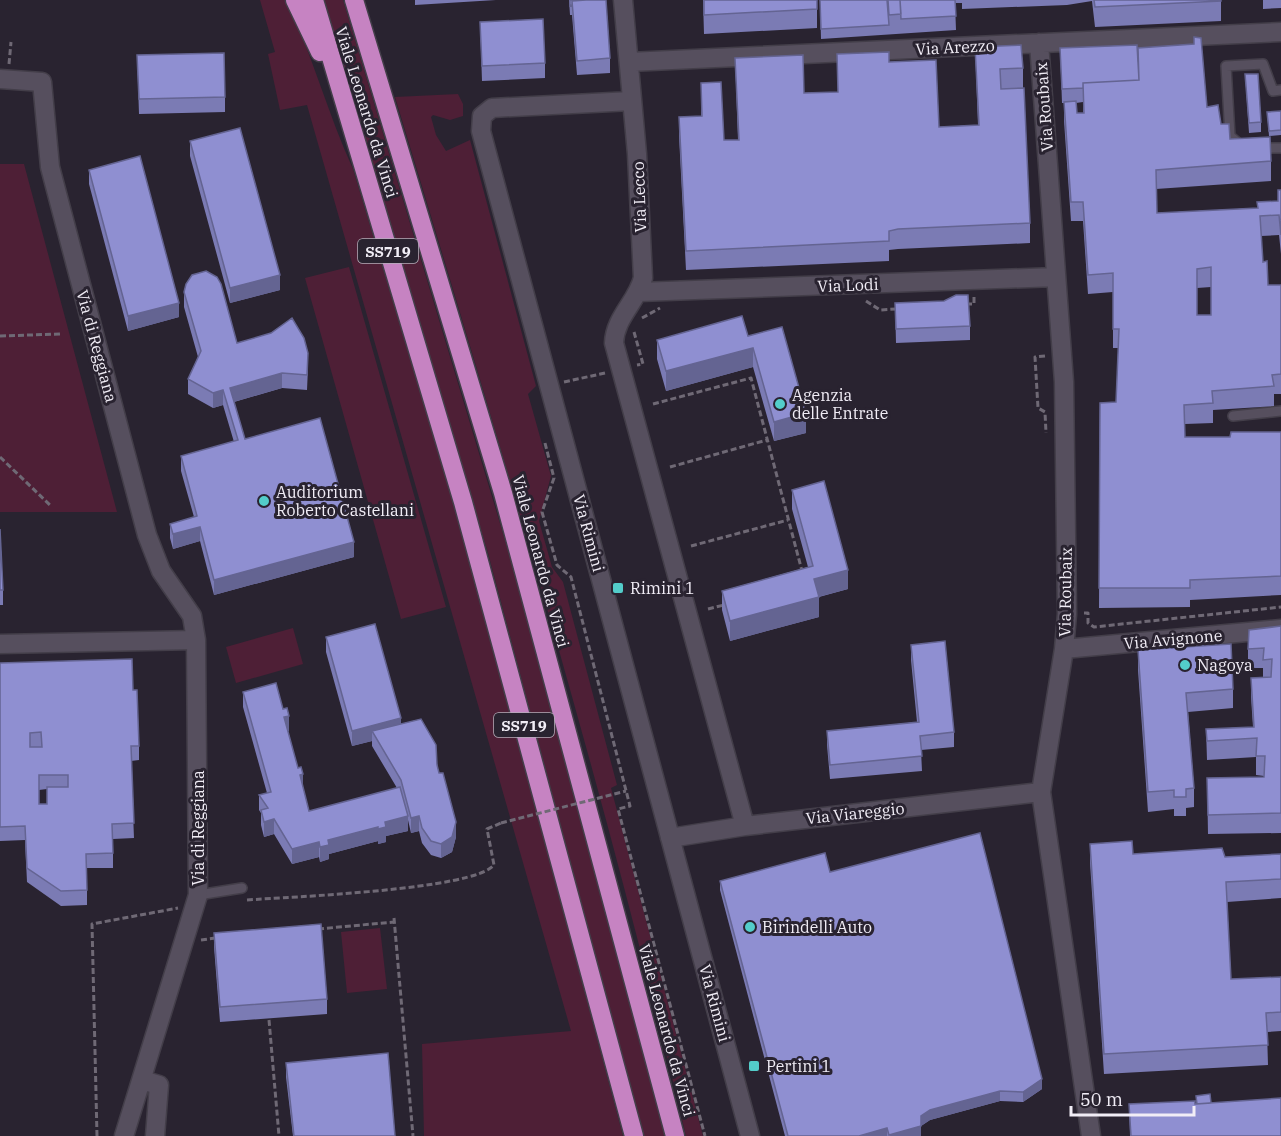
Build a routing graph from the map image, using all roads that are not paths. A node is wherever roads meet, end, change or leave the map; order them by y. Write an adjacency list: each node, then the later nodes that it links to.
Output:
1 (295, 0): 10 (highway)
2 (314, 0): 10 (highway, Viale Leonardo da Vinci / SS719)
3 (354, 0): 30 (highway, Viale Leonardo da Vinci / SS719)
4 (623, 0): 7 (street, Via Lecco)
5 (1281, 32): 6 (street, Via Arezzo)
6 (1039, 43): 7 (street, Via Arezzo); 13 (street, Via Roubaix)
7 (629, 62): 11 (street, Via Lecco)
8 (0, 80): 18 (street, Via di Reggiana)
9 (1281, 90): 12 (lane)
10 (342, 95): 29 (highway, Viale Leonardo da Vinci / SS719)
11 (633, 101): 14 (street, Via Lecco); 23 (street, Via Rimini)
12 (1281, 148)
13 (1056, 277): 14 (street, Via Lodi); 20 (street, Via Roubaix)
14 (639, 292): 22 (street)
15 (1281, 411): 16 (lane)
16 (1233, 416)
17 (1281, 629): 20 (street, Via Avignone)
18 (196, 640): 19 (street); 25 (street, Via di Reggiana)
19 (0, 644)
20 (1064, 649): 21 (street, Via Roubaix)
21 (1041, 792): 22 (street, Via Viareggio); 32 (street, Via Roubaix)
22 (745, 826): 23 (street, Via Viareggio)
23 (670, 838): 31 (street, Via Rimini)
24 (242, 888): 25 (lane)
25 (197, 900): 26 (street, Via di Reggiana)
26 (142, 1080): 27 (street, Via di Reggiana); 28 (street)
27 (124, 1136)
28 (155, 1136)
29 (634, 1136)
30 (675, 1136)
31 (750, 1136)
32 (1091, 1136)

